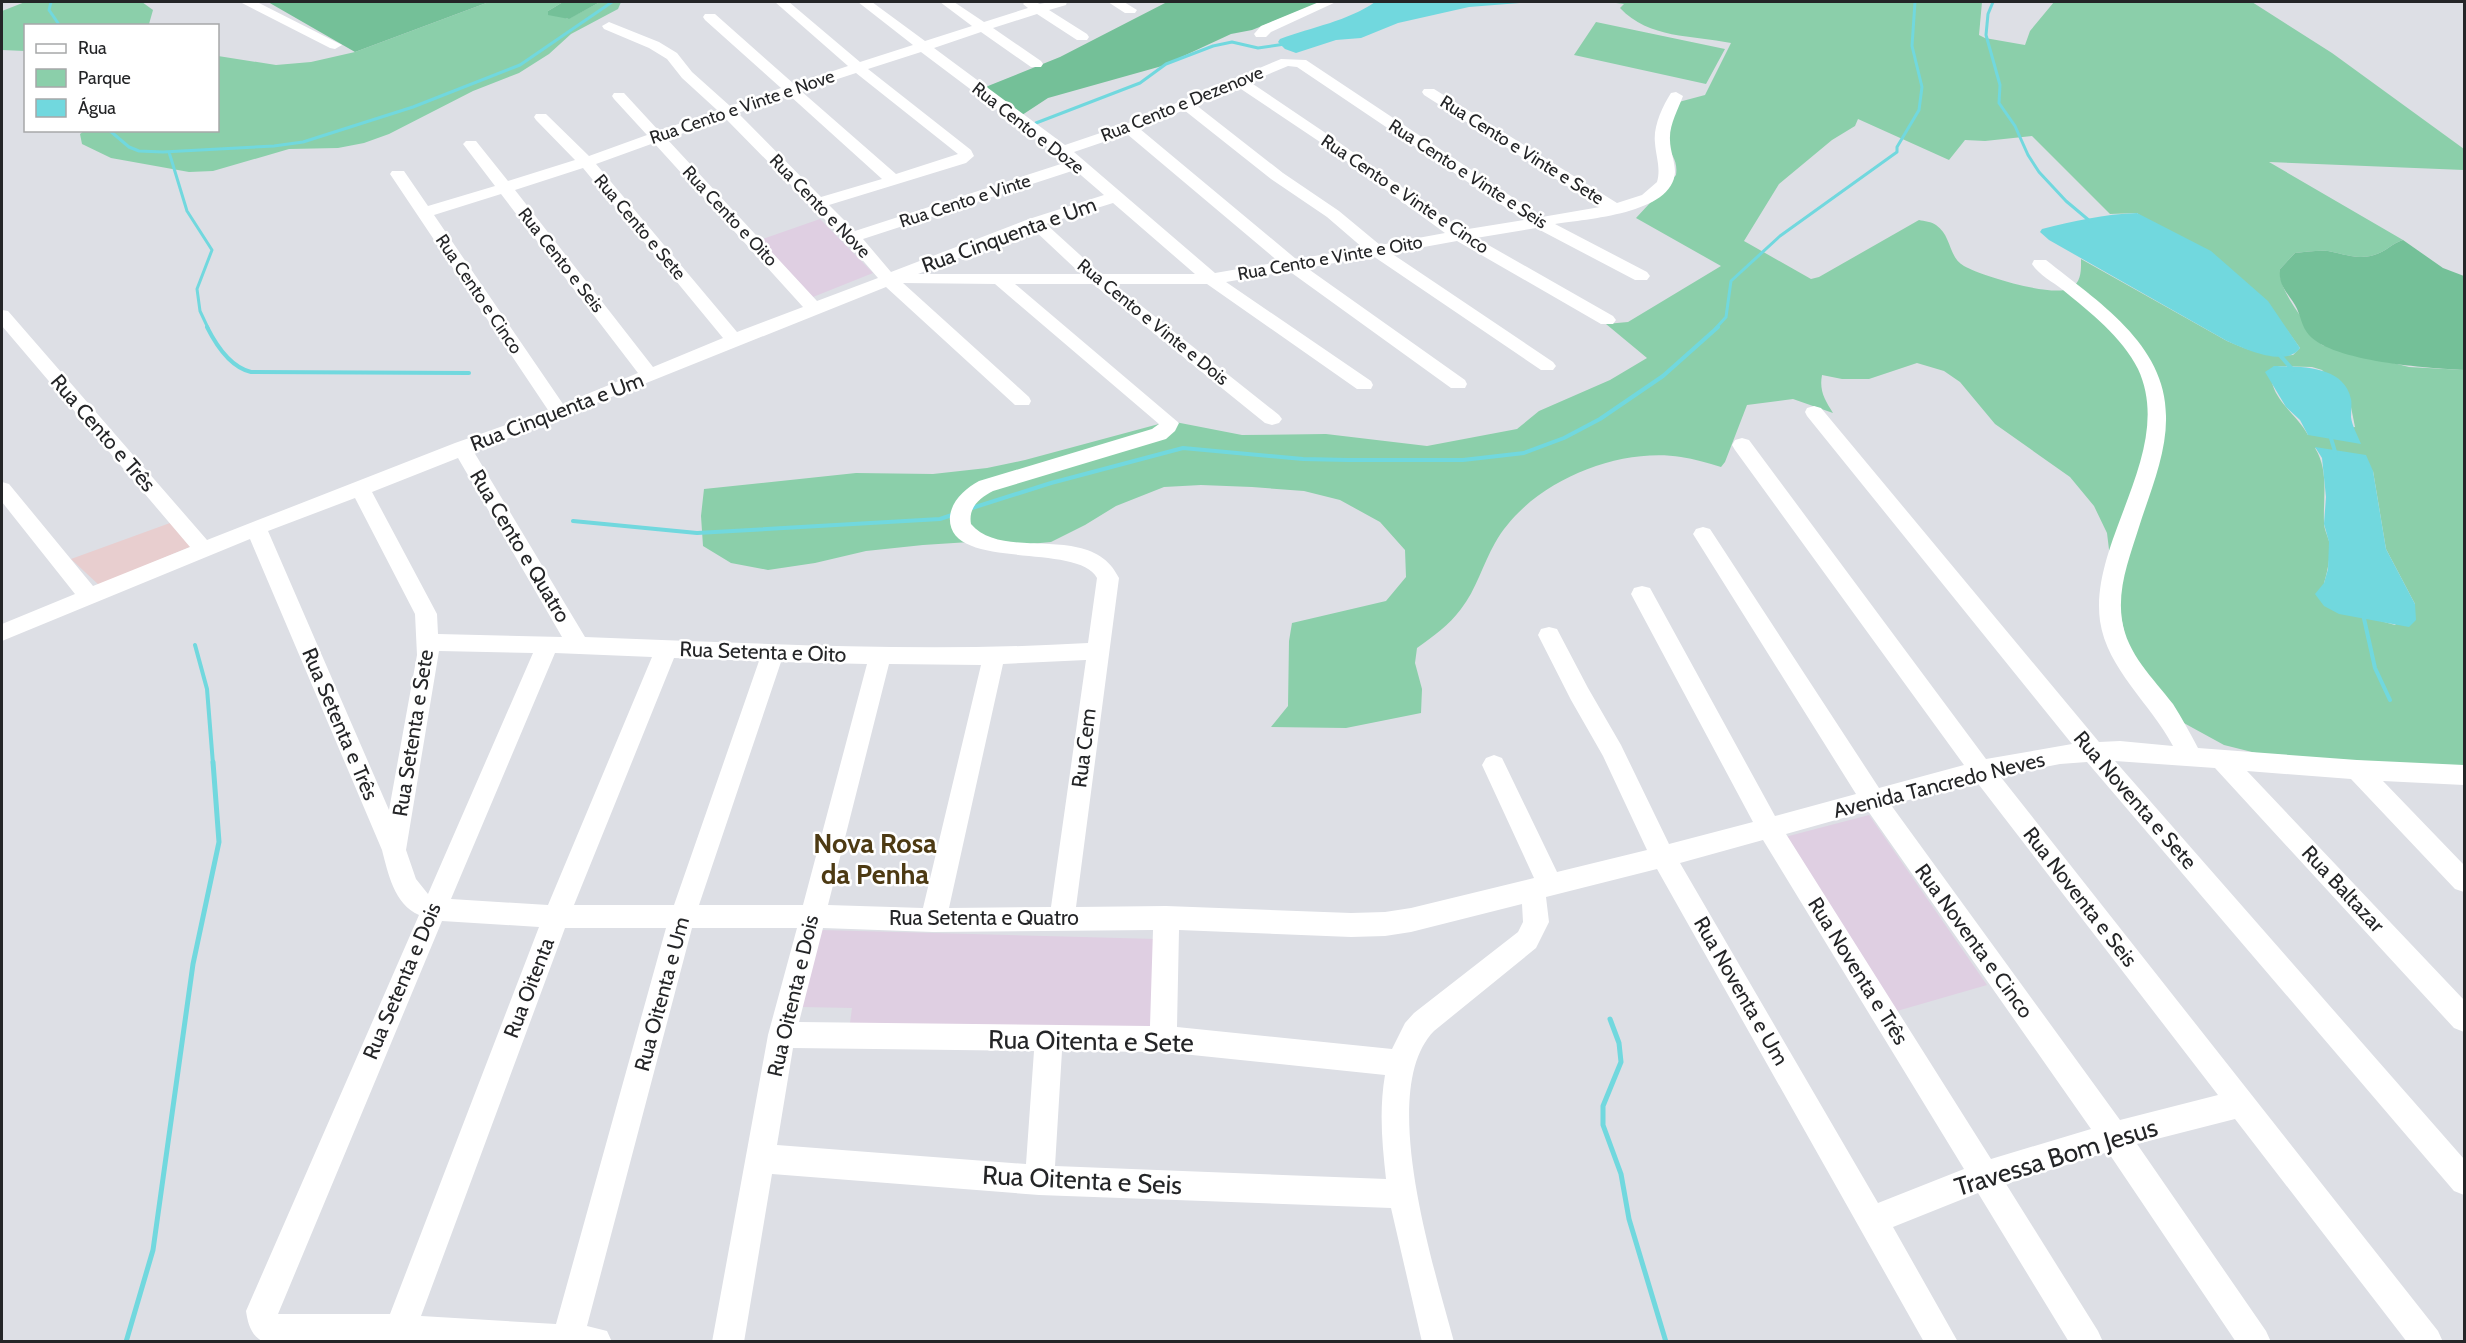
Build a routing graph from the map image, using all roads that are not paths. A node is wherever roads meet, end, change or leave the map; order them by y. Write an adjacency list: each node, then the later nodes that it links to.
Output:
1 (247, 2): 15 (street)
2 (781, 2): 19 (street)
3 (864, 2): 16 (street, Rua Cento e Doze)
4 (946, 2): 12 (street)
5 (1061, 2): 8 (street, Rua Cento e Vinte e Nove)
6 (1115, 2): 9 (street)
7 (1328, 2): 13 (street)
8 (1032, 5): 12 (street, Rua Cento e Vinte e Nove); 14 (street)
9 (1130, 10)
10 (710, 17): 21 (street)
11 (609, 26): 26 (street, Rua Cento e Nove)
12 (982, 28): 16 (street, Rua Cento e Vinte e Nove); 18 (street)
13 (1261, 34)
14 (1082, 37)
15 (335, 45)
16 (923, 47): 19 (street, Rua Cento e Vinte e Nove); 31 (street, Rua Cento e Doze)
17 (1301, 63): 20 (street, Rua Cento e Dezenove); 42 (street, Rua Cento e Vinte e Seis)
18 (1036, 64)
19 (857, 67): 21 (street, Rua Cento e Vinte e Nove); 35 (street)
20 (1238, 81): 25 (street, Rua Cento e Dezenove); 43 (street, Rua Cento e Vinte e Cinco)
21 (792, 89): 26 (street, Rua Cento e Vinte e Nove); 35 (street)
22 (1429, 92): 39 (street, Rua Cento e Vinte e Sete)
23 (619, 96): 29 (street, Rua Cento e Oito)
24 (1676, 96): 39 (street, Rua Cento e Vinte e Oito)
25 (1186, 104): 28 (street, Rua Cento e Dezenove); 45 (street)
26 (728, 112): 29 (street, Rua Cento e Vinte e Nove); 38 (street, Rua Cento e Nove)
27 (541, 117): 32 (street, Rua Cento e Sete)
28 (1129, 128): 31 (street, Rua Cento e Dezenove); 48 (street)
29 (657, 136): 32 (street, Rua Cento e Vinte e Nove); 55 (street, Rua Cento e Oito)
30 (471, 144): 36 (street, Rua Cento e Seis)
31 (1063, 151): 33 (street, Rua Cento e Doze)
32 (586, 162): 36 (street, Rua Cento e Vinte e Nove); 58 (street, Rua Cento e Sete)
33 (1077, 164): 37 (street, Rua Cento e Doze); 44 (street, Rua Cento e Vinte)
34 (398, 174): 40 (street, Rua Cento e Cinco)
35 (892, 179): 38 (street)
36 (505, 187): 40 (street, Rua Cento e Vinte e Nove); 60 (street, Rua Cento e Seis)
37 (1114, 197): 41 (street, Rua Cinquenta e Um); 52 (street, Rua Cento e Doze)
38 (818, 203): 44 (street, Rua Cento e Nove)
39 (1615, 209): 42 (street, Rua Cento e Vinte e Oito)
40 (424, 213): 65 (street, Rua Cento e Cinco)
41 (1035, 222): 46 (street, Rua Cinquenta e Um); 54 (street, Rua Cento e Vinte e Dois)
42 (1540, 223): 43 (street, Rua Cento e Vinte e Oito); 49 (street, Rua Cento e Vinte e Seis)
43 (1458, 235): 45 (street, Rua Cento e Vinte e Oito); 57 (street, Rua Cento e Vinte e Cinco)
44 (852, 237): 50 (street, Rua Cento e Nove)
45 (1376, 250): 48 (street, Rua Cento e Vinte e Oito); 59 (street)
46 (943, 259): 50 (street, Rua Cinquenta e Um); 51 (street)
47 (2040, 264): 87 (street)
48 (1292, 265): 52 (street, Rua Cento e Vinte e Oito); 61 (street)
49 (1641, 276)
50 (892, 279): 51 (street, Rua Cento e Vinte e Oito); 55 (street, Rua Cinquenta e Um); 63 (street, Rua Cento e Nove)
51 (959, 279): 53 (street, Rua Cento e Vinte e Oito)
52 (1211, 279): 54 (street, Rua Cento e Vinte e Oito); 62 (street, Rua Cento e Doze)
53 (1000, 280): 54 (street, Rua Cento e Vinte e Oito); 82 (street, Rua Cem)
54 (1098, 280): 66 (street, Rua Cento e Vinte e Dois)
55 (816, 310): 58 (street, Rua Cinquenta e Um)
56 (2, 315): 73 (street, Rua Cento e Três)
57 (1607, 320)
58 (734, 340): 60 (street, Rua Cinquenta e Um)
59 (1547, 366)
60 (650, 375): 65 (street, Rua Cinquenta e Um)
61 (1458, 384)
62 (1364, 386)
63 (1022, 401)
64 (1814, 412): 86 (street, Rua Noventa e Sete)
65 (559, 413): 68 (street, Rua Cinquenta e Um)
66 (1272, 419)
67 (1742, 445): 90 (street, Rua Noventa e Seis)
68 (462, 448): 69 (street, Rua Cinquenta e Um); 80 (street, Rua Cento e Quatro)
69 (360, 488): 71 (street, Rua Cinquenta e Um); 78 (street, Rua Setenta e Sete)
70 (2, 489): 75 (street)
71 (256, 528): 73 (street, Rua Cinquenta e Um); 95 (street, Rua Setenta e Três)
72 (1703, 534): 93 (street, Rua Noventa e Cinco)
73 (204, 550): 75 (street, Rua Cinquenta e Um)
74 (1642, 594): 94 (street, Rua Noventa e Três)
75 (89, 596): 76 (street, Rua Cinquenta e Um)
76 (2, 633)
77 (1549, 635): 96 (street, Rua Noventa e Um)
78 (429, 642): 79 (street, Rua Setenta e Oito); 95 (street, Rua Setenta e Sete)
79 (548, 643): 80 (street, Rua Setenta e Oito); 99 (street, Rua Setenta e Dois)
80 (578, 644): 81 (street, Rua Setenta e Oito)
81 (666, 649): 83 (street, Rua Setenta e Oito); 101 (street, Rua Oitenta)
82 (1096, 651): 85 (street, Rua Setenta e Oito); 104 (street, Rua Cem)
83 (773, 653): 84 (street, Rua Setenta e Oito); 102 (street, Rua Oitenta e Um)
84 (880, 656): 85 (street, Rua Setenta e Oito); 100 (street, Rua Oitenta e Dois)
85 (994, 656): 105 (street)
86 (2092, 751): 87 (street, Avenida Tancredo Neves); 90 (street, Avenida Tancredo Neves); 116 (street, Rua Noventa e Sete)
87 (2191, 757): 88 (street, Avenida Tancredo Neves)
88 (2222, 759): 91 (street, Avenida Tancredo Neves); 106 (street, Rua Baltazar)
89 (1494, 765): 98 (street)
90 (1981, 770): 93 (street, Avenida Tancredo Neves); 111 (street, Rua Noventa e Seis)
91 (2357, 770): 92 (street, Avenida Tancredo Neves); 97 (street)
92 (2464, 775)
93 (1874, 801): 94 (street, Avenida Tancredo Neves); 112 (street, Rua Noventa e Cinco)
94 (1770, 829): 96 (street, Avenida Tancredo Neves); 114 (street, Rua Noventa e Três)
95 (394, 850): 99 (street, Rua Setenta e Três)
96 (1664, 857): 98 (street, Avenida Tancredo Neves); 118 (street, Rua Noventa e Um)
97 (2464, 880)
98 (1540, 887): 103 (street, Rua Setenta e Quatro); 110 (street)
99 (433, 909): 101 (street, Rua Setenta e Quatro); 119 (street, Rua Setenta e Dois)
100 (811, 916): 102 (street, Rua Setenta e Quatro); 105 (street, Rua Setenta e Quatro); 107 (street, Rua Oitenta e Dois)
101 (556, 917): 102 (street, Rua Setenta e Quatro); 119 (street, Rua Oitenta)
102 (682, 918): 120 (street, Rua Oitenta e Um)
103 (1166, 918): 104 (street, Rua Setenta e Quatro); 108 (street)
104 (1062, 919): 105 (street, Rua Setenta e Quatro)
105 (933, 920)
106 (2464, 1019)
107 (782, 1035): 109 (street, Rua Oitenta e Sete); 113 (street, Rua Oitenta e Dois)
108 (1163, 1039): 109 (street, Rua Oitenta e Sete); 110 (street, Rua Oitenta e Sete)
109 (1048, 1040): 115 (street)
110 (1400, 1063): 117 (street)
111 (2242, 1103): 112 (street, Travessa Bom Jesus); 126 (street, Rua Noventa e Seis)
112 (2114, 1136): 114 (street, Travessa Bom Jesus); 125 (street, Rua Noventa e Cinco)
113 (760, 1158): 115 (street, Rua Oitenta e Seis); 121 (street, Rua Oitenta e Dois)
114 (1984, 1176): 118 (street, Travessa Bom Jesus); 124 (street, Rua Noventa e Três)
115 (1039, 1180): 117 (street, Rua Oitenta e Seis)
116 (2464, 1181)
117 (1403, 1194): 122 (street)
118 (1873, 1220): 123 (street, Rua Noventa e Um)
119 (400, 1329): 120 (street)
120 (582, 1341)
121 (728, 1341)
122 (1438, 1341)
123 (1942, 1341)
124 (2087, 1341)
125 (2255, 1341)
126 (2427, 1341)

